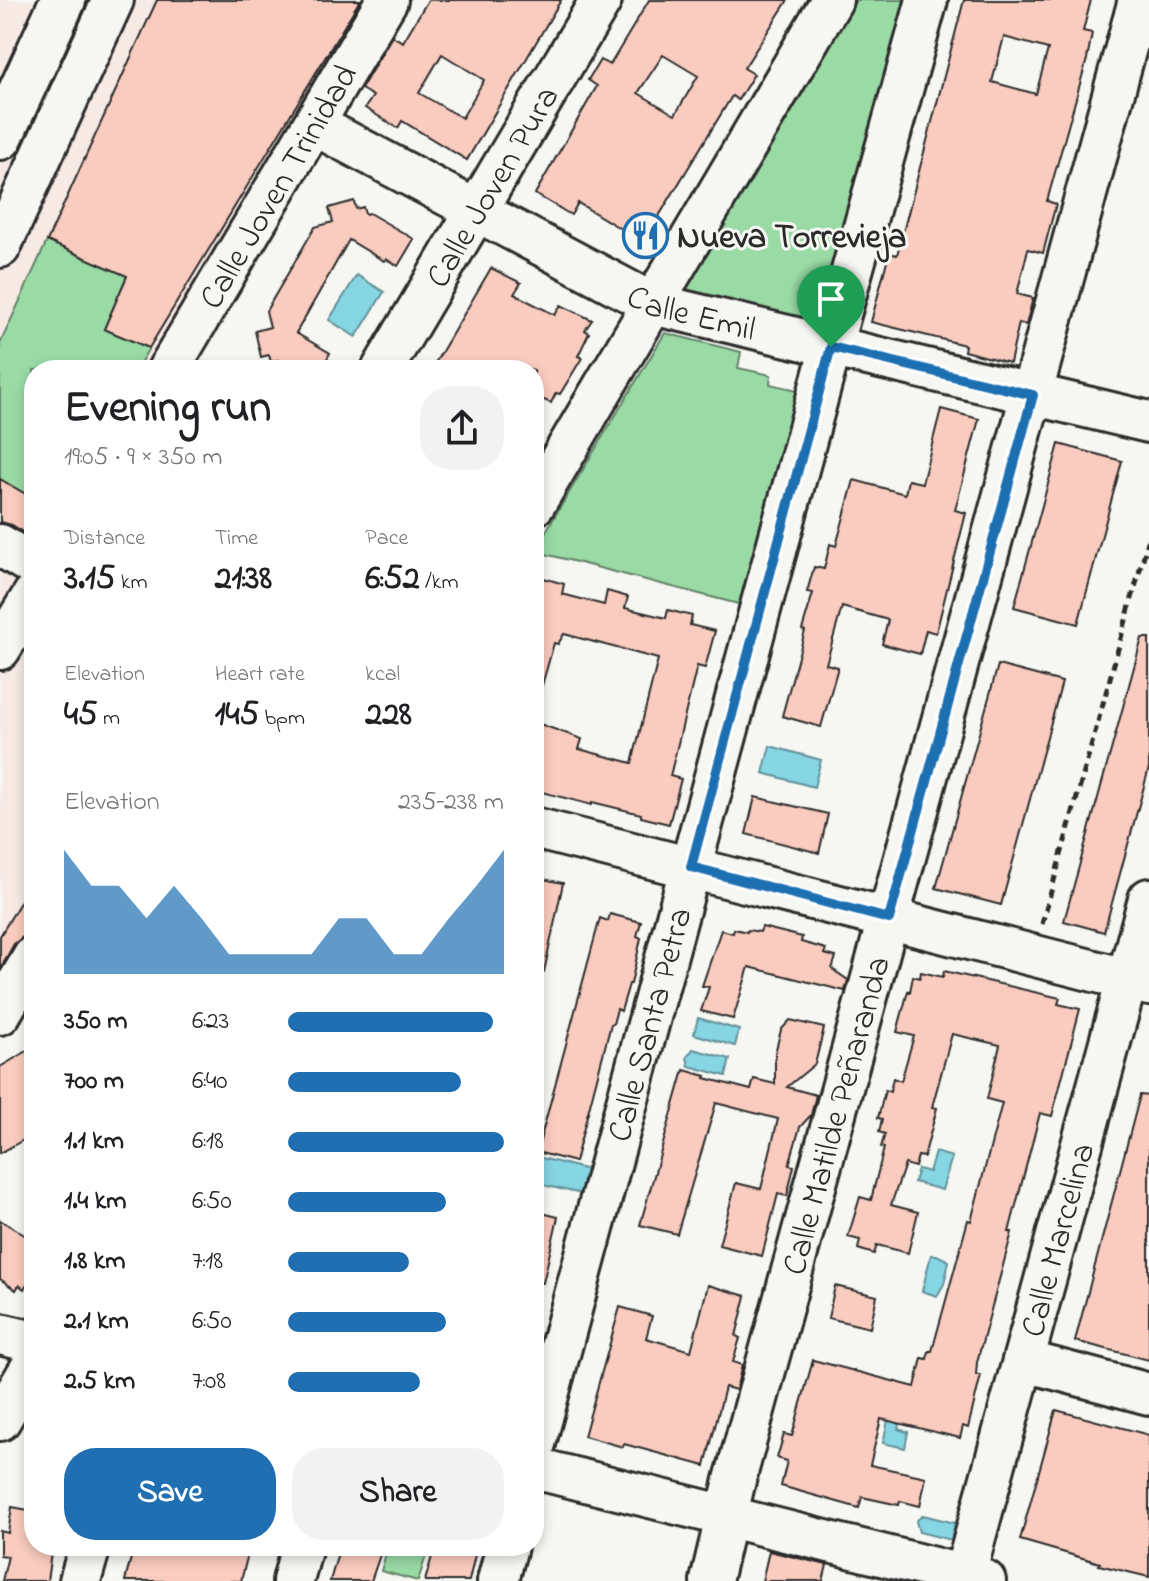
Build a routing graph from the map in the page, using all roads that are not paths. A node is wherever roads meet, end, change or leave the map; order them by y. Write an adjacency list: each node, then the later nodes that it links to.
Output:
1 (30, 0): 9 (main road)
2 (63, 0): 11 (main road)
3 (113, 0): 13 (street)
4 (387, 0): 10 (street, Calle Joven Trinidad)
5 (601, 0): 12 (street, Calle Joven Pura)
6 (832, 0): 14 (street)
7 (927, 0): 15 (street, Calle Santa Petra)
8 (1139, 0): 18 (street, Calle Matilde Peñaranda)
9 (0, 67)
10 (315, 125): 12 (street, Calle Emil); 16 (street, Calle Joven Trinidad)
11 (0, 137)
12 (476, 211): 14 (street, Calle Emil); 17 (street, Calle Joven Pura)
13 (0, 247)
14 (653, 304): 15 (street, Calle Emil); 20 (street)
15 (831, 347): 18 (street, Calle Emil); 26 (street, Calle Santa Petra)
16 (174, 360)
17 (388, 360)
18 (1033, 395): 19 (street, Calle Emil); 28 (street, Calle Matilde Peñaranda)
19 (1149, 422)
20 (544, 488)
21 (0, 545): 22 (street)
22 (24, 560)
23 (24, 610): 24 (street)
24 (0, 649)
25 (544, 830): 26 (street)
26 (691, 867): 28 (street); 37 (street, Calle Santa Petra)
27 (1149, 899): 30 (street, Calle Marcelina)
28 (889, 919): 30 (street); 40 (street, Calle Matilde Peñaranda)
29 (24, 973): 31 (street)
30 (1138, 982): 34 (street, Calle Marcelina)
31 (0, 1014)
32 (0, 1334): 33 (street)
33 (24, 1340)
34 (1025, 1361): 36 (street); 44 (street, Calle Marcelina)
35 (24, 1380): 38 (street)
36 (1149, 1394)
37 (544, 1410)
38 (0, 1420)
39 (544, 1470): 40 (street)
40 (727, 1516): 44 (street); 48 (street, Calle Matilde Peñaranda)
41 (87, 1556): 45 (street)
42 (299, 1556): 46 (street)
43 (504, 1556): 47 (street)
44 (971, 1579)
45 (80, 1581)
46 (293, 1581)
47 (498, 1581)
48 (711, 1581)

